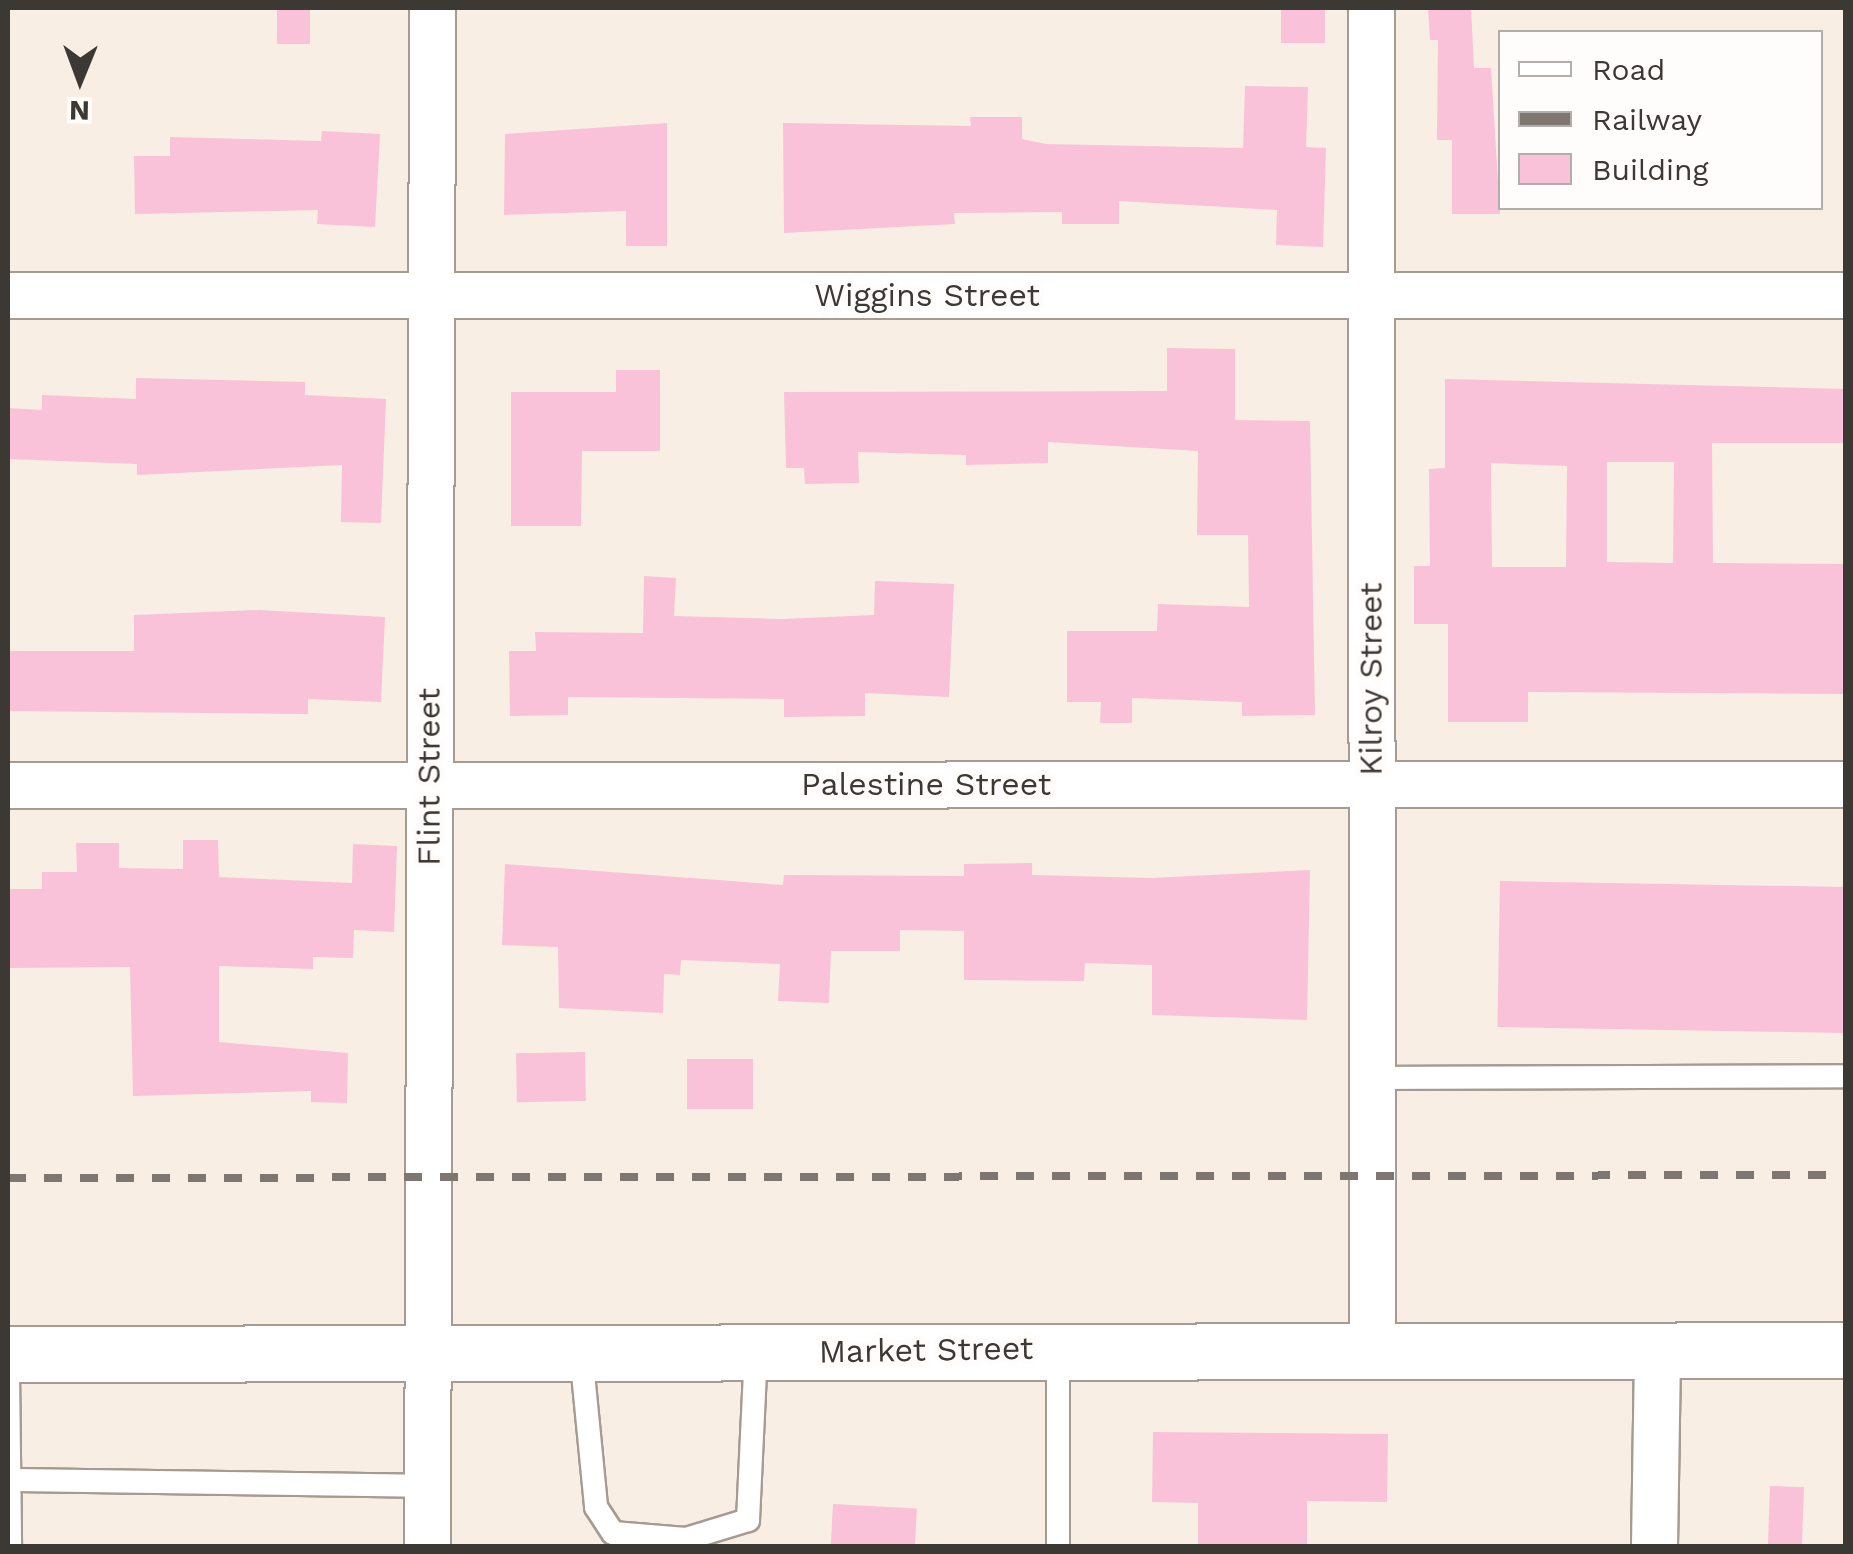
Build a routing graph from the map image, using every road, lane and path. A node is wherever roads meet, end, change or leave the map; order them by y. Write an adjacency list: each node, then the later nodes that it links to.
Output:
1 (432, 8): 5 (street, Flint Street)
2 (1371, 8): 3 (street, Kilroy Street)
3 (1371, 294): 5 (street, Wiggins Street); 6 (street, Wiggins Street); 7 (street, Kilroy Street)
4 (8, 295): 5 (street, Wiggins Street)
5 (431, 295): 10 (street, Flint Street)
6 (1846, 295)
7 (1372, 784): 8 (street, Palestine Street); 10 (street, Palestine Street); 12 (street, Kilroy Street)
8 (1846, 784)
9 (8, 785): 10 (street, Palestine Street)
10 (429, 785): 20 (street, Flint Street)
11 (1846, 1076): 12 (lane)
12 (1372, 1078): 15 (street, Kilroy Street)
13 (1058, 1349): 15 (main road, Market Street); 17 (main road, Market Street); 26 (lane)
14 (1846, 1350): 16 (main road, Market Street)
15 (1372, 1351): 16 (main road, Market Street)
16 (1657, 1351): 27 (street)
17 (756, 1352): 19 (main road, Market Street); 19 (lane)
18 (8, 1354): 20 (main road, Market Street)
19 (581, 1354): 20 (main road, Market Street)
20 (428, 1356): 23 (street, Flint Street)
21 (8, 1373): 22 (lane)
22 (9, 1480): 23 (lane); 24 (lane)
23 (427, 1486): 25 (street, Flint Street)
24 (10, 1546)
25 (427, 1546)
26 (1058, 1546)
27 (1654, 1546)

